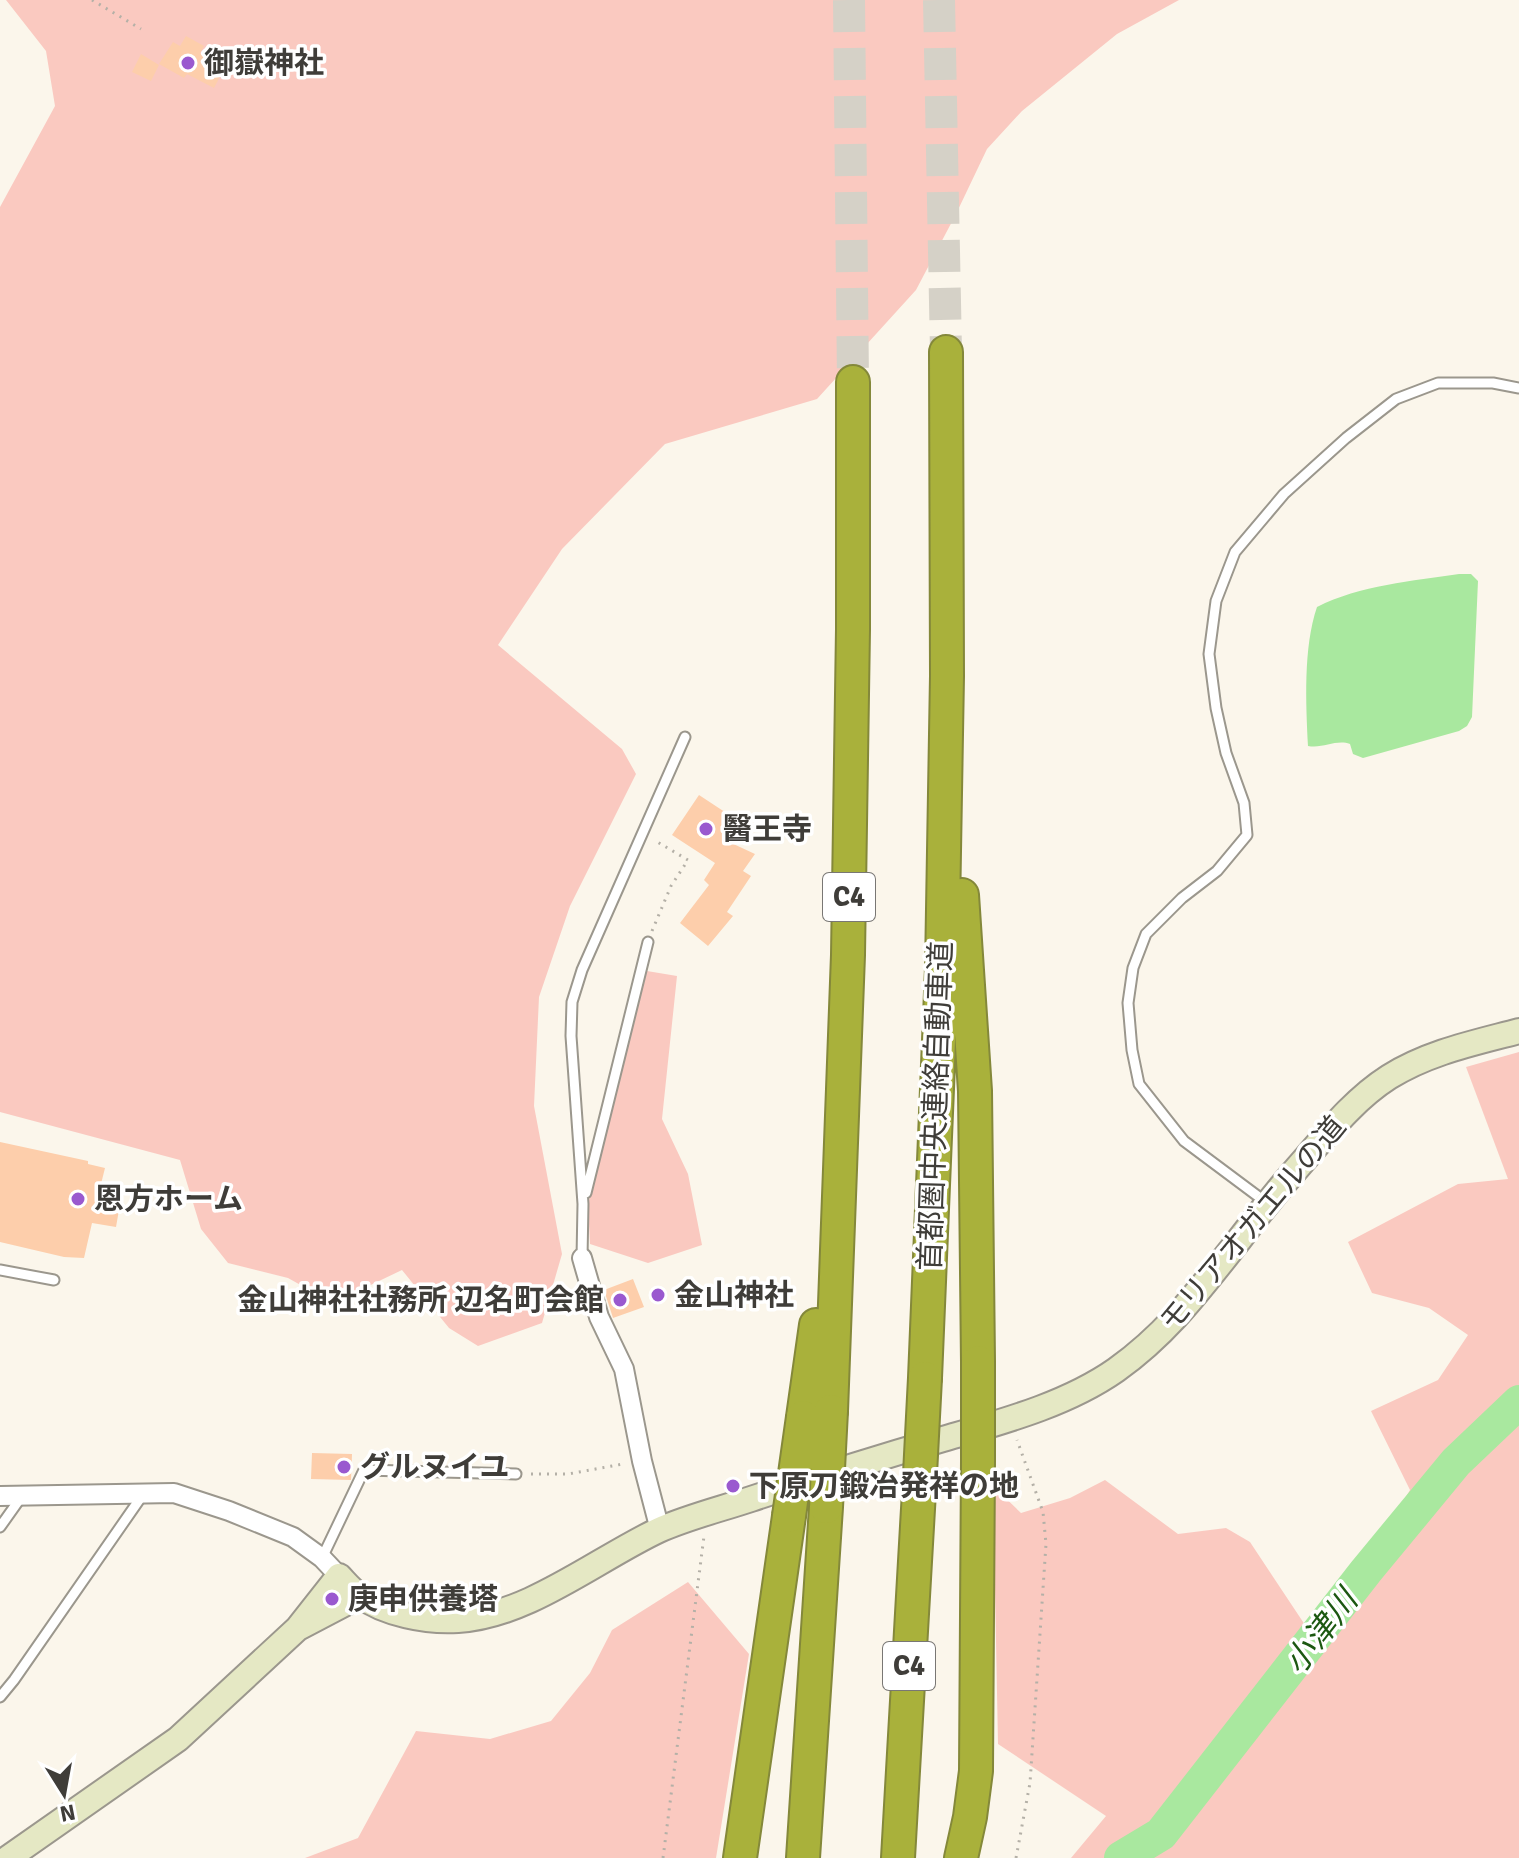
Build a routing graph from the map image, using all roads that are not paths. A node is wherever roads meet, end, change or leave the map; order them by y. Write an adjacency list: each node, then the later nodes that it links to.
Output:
1 (946, 352): 4 (highway, 首都圏中央連絡自動車道 / C4)
2 (853, 382): 13 (highway, C4)
3 (1519, 388): 8 (lane)
4 (947, 676): 27 (highway, 首都圏中央連絡自動車道 / C4, bridge); 28 (highway, bridge)
5 (685, 737): 9 (lane)
6 (648, 942): 9 (lane)
7 (1519, 1031): 8 (street, モリアオガエルの道)
8 (1267, 1203): 19 (street, モリアオガエルの道)
9 (583, 1204): 10 (lane)
10 (582, 1258): 19 (street)
11 (0, 1270): 12 (lane)
12 (54, 1280)
13 (817, 1414): 25 (highway, bridge); 26 (highway, C4, bridge)
14 (516, 1474): 20 (lane)
15 (144, 1493): 17 (street); 20 (street); 23 (lane)
16 (0, 1496): 17 (street)
17 (22, 1496): 18 (lane)
18 (0, 1527)
19 (660, 1530): 21 (street, モリアオガエルの道)
20 (330, 1567): 21 (street, モリアオガエルの道); 22 (street)
21 (359, 1596): 22 (street)
22 (298, 1628): 24 (street)
23 (0, 1697)
24 (8, 1858)
25 (740, 1858)
26 (803, 1858)
27 (898, 1858)
28 (961, 1858)

